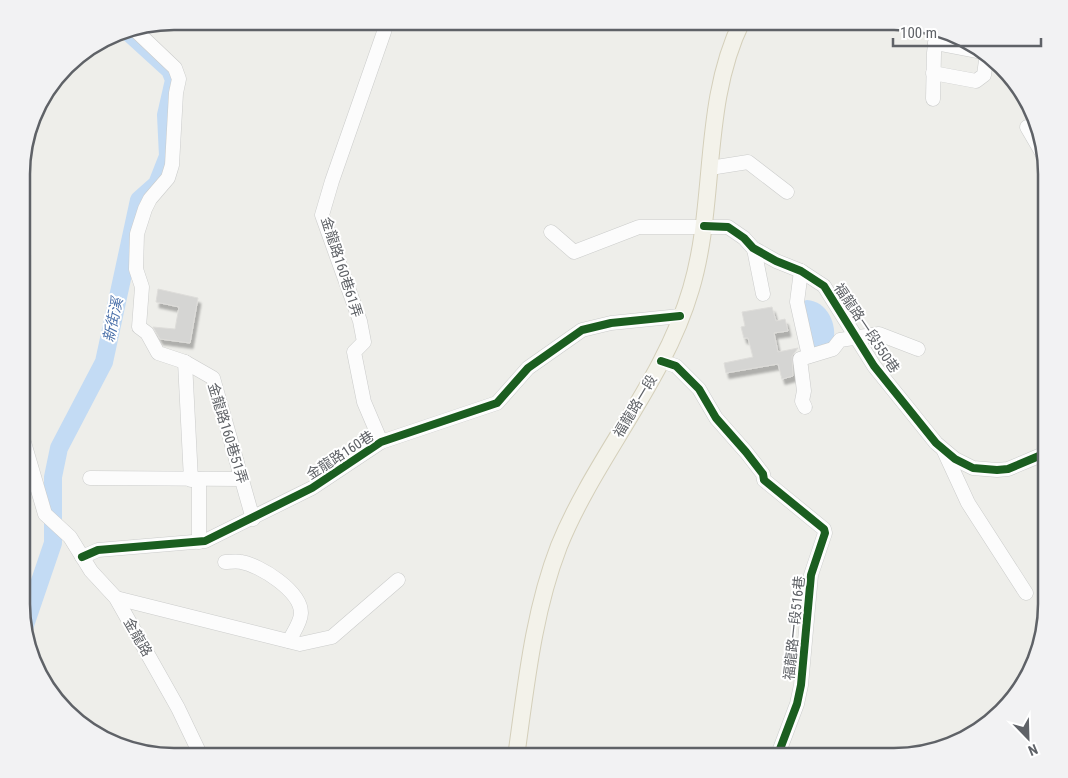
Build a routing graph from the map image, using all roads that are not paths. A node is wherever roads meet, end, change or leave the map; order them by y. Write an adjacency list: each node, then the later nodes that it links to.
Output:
1 (739, 30): 10 (main road, 福龍路一段)
2 (384, 32): 24 (street, 金龍路160巷61弄)
3 (140, 35): 22 (street, 金龍路160巷51弄)
4 (936, 36): 6 (street)
5 (986, 63): 6 (street)
6 (933, 73): 7 (street)
7 (933, 99)
8 (1027, 127): 9 (street)
9 (1033, 138)
10 (710, 168): 11 (street); 12 (main road, 福龍路一段)
11 (787, 192)
12 (704, 226): 13 (street, 福龍路一段550巷); 14 (street, 福龍路一段550巷); 17 (main road, 福龍路一段)
13 (551, 232)
14 (754, 248): 15 (street, 福龍路一段550巷); 16 (street)
15 (800, 271): 18 (street, 福龍路一段550巷); 20 (street)
16 (763, 294)
17 (680, 316): 21 (main road, 福龍路一段); 24 (street, 金龍路160巷)
18 (855, 338): 19 (street); 20 (street); 25 (street, 福龍路一段550巷)
19 (918, 349)
20 (809, 356): 23 (street)
21 (661, 361): 40 (main road, 福龍路一段); 41 (street, 福龍路一段516巷)
22 (185, 362): 29 (street, 金龍路160巷51弄); 30 (street)
23 (805, 407)
24 (381, 442): 31 (street, 金龍路160巷)
25 (944, 450): 26 (street, 福龍路一段550巷); 36 (street)
26 (1038, 456)
27 (30, 465): 33 (street, 金龍路)
28 (90, 478): 30 (street)
29 (242, 479): 30 (street); 31 (street, 金龍路160巷51弄)
30 (195, 480): 32 (street)
31 (253, 519): 32 (street, 金龍路160巷)
32 (199, 542): 33 (street, 金龍路160巷)
33 (82, 557): 37 (street, 金龍路)
34 (225, 562): 38 (street)
35 (398, 580): 38 (street)
36 (1026, 593)
37 (116, 598): 38 (street); 39 (street, 金龍路)
38 (289, 641)
39 (197, 748)
40 (517, 748)
41 (780, 748)

